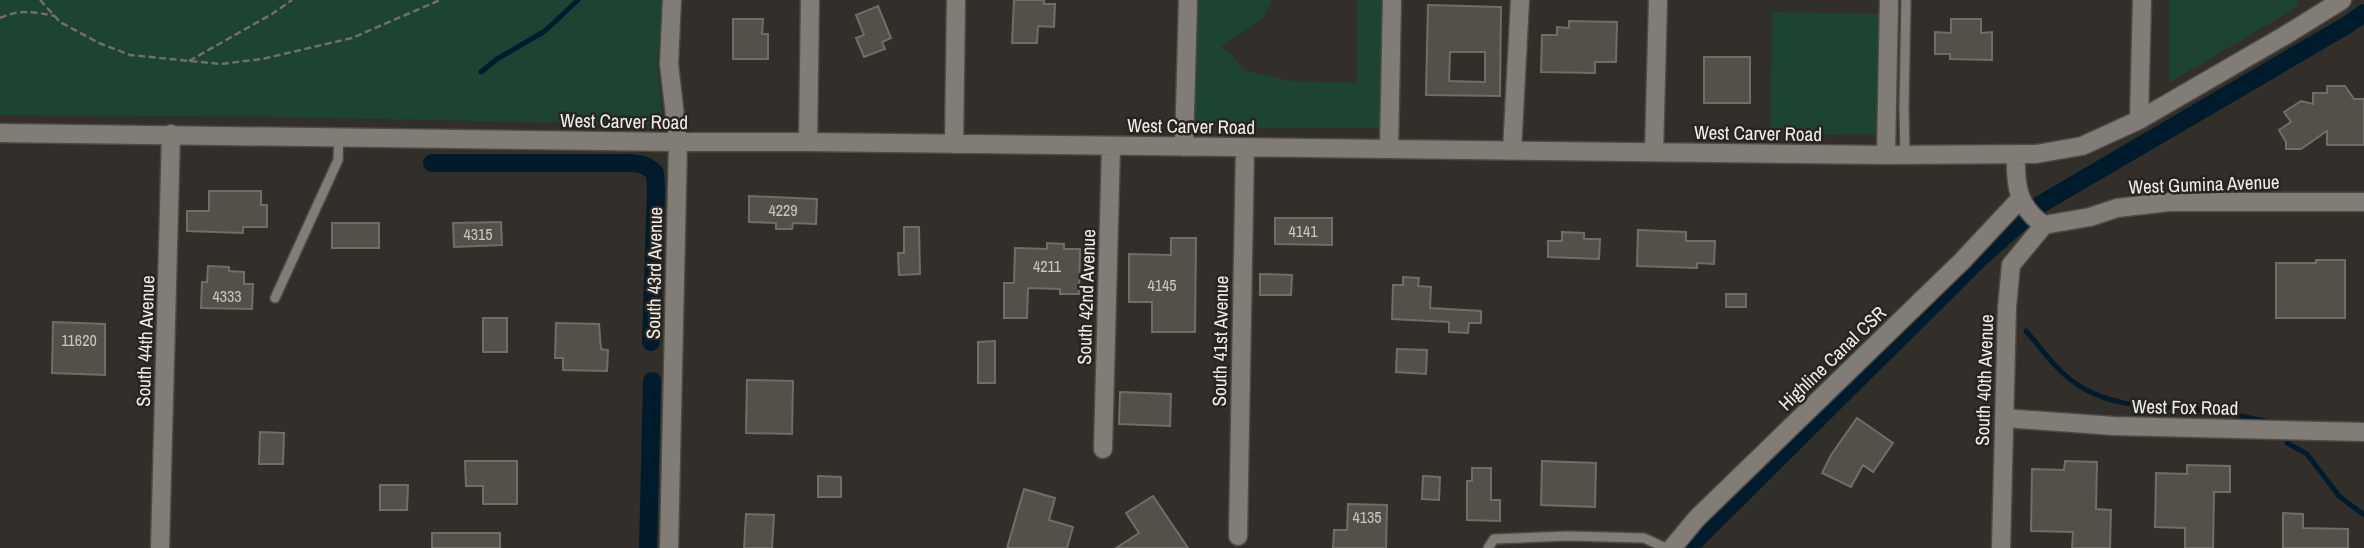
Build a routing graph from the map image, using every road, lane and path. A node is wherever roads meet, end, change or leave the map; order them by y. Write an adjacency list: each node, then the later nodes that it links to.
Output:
1 (40, 0): 15 (path)
2 (292, 0): 17 (path)
3 (440, 0): 17 (path)
4 (672, 0): 22 (street, South 43rd Avenue)
5 (810, 0): 23 (street)
6 (956, 0): 24 (street)
7 (1188, 0): 26 (street)
8 (1392, 0): 28 (street)
9 (1520, 0): 29 (street)
10 (1658, 0): 30 (street)
11 (1889, 0): 32 (street)
12 (1906, 0): 33 (lane)
13 (2142, 0): 18 (street)
14 (2342, 0): 18 (street, West Carver Road)
15 (55, 16): 16 (path); 17 (path)
16 (0, 18)
17 (188, 61)
18 (2139, 120): 31 (street, West Carver Road)
19 (0, 132): 20 (street, West Carver Road)
20 (171, 134): 21 (street, West Carver Road); 42 (street, South 44th Avenue)
21 (339, 137): 22 (street, West Carver Road); 37 (lane)
22 (678, 142): 23 (street, West Carver Road); 43 (street, South 43rd Avenue)
23 (808, 142): 24 (street, West Carver Road)
24 (954, 144): 25 (street, West Carver Road)
25 (1111, 146): 26 (street, West Carver Road); 40 (street, South 42nd Avenue)
26 (1184, 147): 27 (street, West Carver Road)
27 (1245, 148): 28 (street, West Carver Road); 41 (street, South 41st Avenue)
28 (1389, 149): 29 (street, West Carver Road)
29 (1512, 151): 30 (street, West Carver Road)
30 (1654, 152): 32 (street, West Carver Road)
31 (2016, 154): 33 (street, West Carver Road); 34 (street)
32 (1886, 155): 33 (street, West Carver Road)
33 (1905, 155)
34 (2021, 198): 36 (street); 46 (street, Highline Canal CSR)
35 (2364, 202): 36 (street, West Gumina Avenue)
36 (2039, 222): 38 (street, South 40th Avenue)
37 (275, 298)
38 (2004, 418): 39 (street, West Fox Road); 47 (street, South 40th Avenue)
39 (2364, 432)
40 (1103, 449)
41 (1239, 542)
42 (160, 548)
43 (669, 548)
44 (1489, 548): 45 (lane)
45 (1666, 548)
46 (1672, 548)
47 (2001, 548)

